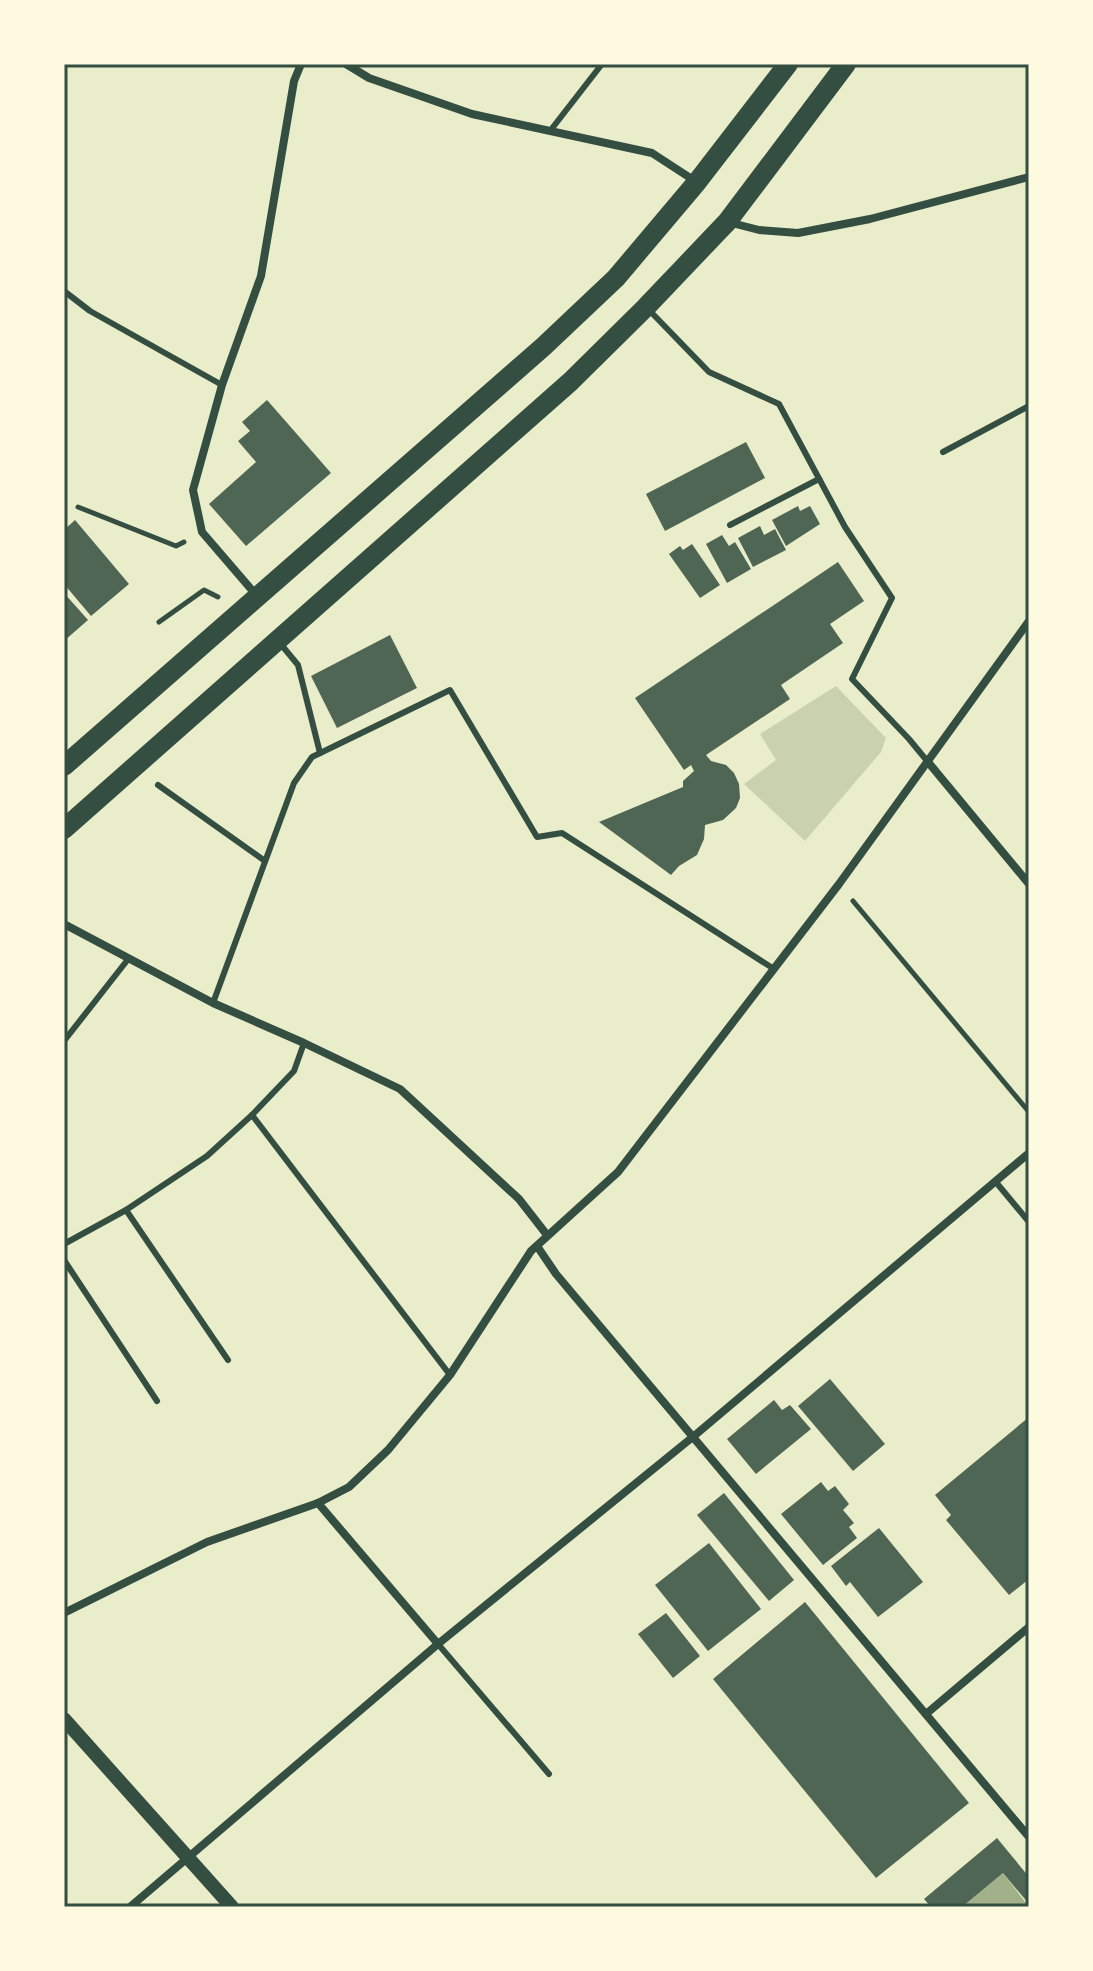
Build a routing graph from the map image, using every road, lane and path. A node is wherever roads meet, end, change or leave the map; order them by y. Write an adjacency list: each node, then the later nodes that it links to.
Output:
1 (301, 64): 12 (street)
2 (346, 64): 6 (street)
3 (602, 64): 6 (lane)
4 (788, 64): 8 (main road)
5 (846, 64): 9 (main road)
6 (550, 131): 8 (street)
7 (1029, 177): 9 (street)
8 (697, 182): 20 (main road)
9 (727, 222): 11 (main road)
10 (64, 291): 12 (lane)
11 (646, 307): 15 (lane); 23 (main road)
12 (222, 385): 18 (street)
13 (1029, 406): 14 (lane)
14 (943, 452)
15 (819, 479): 17 (lane); 25 (lane)
16 (78, 507): 18 (path)
17 (730, 525)
18 (202, 532): 20 (street)
19 (204, 590): 22 (path)
20 (258, 596): 26 (main road)
21 (1029, 621): 25 (street)
22 (159, 622)
23 (276, 639): 24 (lane); 28 (main road)
24 (320, 753): 29 (lane); 34 (lane)
25 (928, 762): 30 (street); 31 (street)
26 (64, 766)
27 (158, 785): 29 (lane)
28 (64, 829)
29 (265, 861): 35 (lane)
30 (1028, 880)
31 (839, 884): 34 (street); 38 (path)
32 (64, 924): 33 (street)
33 (129, 958): 35 (street); 36 (lane)
34 (774, 969): 44 (street)
35 (213, 1003): 37 (street)
36 (64, 1041)
37 (304, 1043): 39 (lane); 44 (street)
38 (1029, 1112)
39 (252, 1115): 42 (lane); 49 (lane)
40 (1029, 1153): 41 (street)
41 (995, 1181): 43 (lane); 51 (street)
42 (126, 1210): 45 (lane); 48 (lane)
43 (1029, 1222)
44 (547, 1235): 46 (street)
45 (64, 1244)
46 (537, 1246): 49 (street); 51 (street)
47 (64, 1260): 50 (lane)
48 (228, 1360)
49 (450, 1375): 52 (street)
50 (157, 1401)
51 (694, 1436): 55 (street); 56 (street)
52 (318, 1503): 53 (street); 55 (street)
53 (64, 1613)
54 (1029, 1627): 56 (street)
55 (438, 1644): 58 (lane); 60 (street)
56 (926, 1714): 59 (street)
57 (64, 1719): 60 (street)
58 (549, 1774)
59 (1029, 1837)
60 (187, 1857): 61 (street); 62 (street)
61 (130, 1907)
62 (232, 1907)

